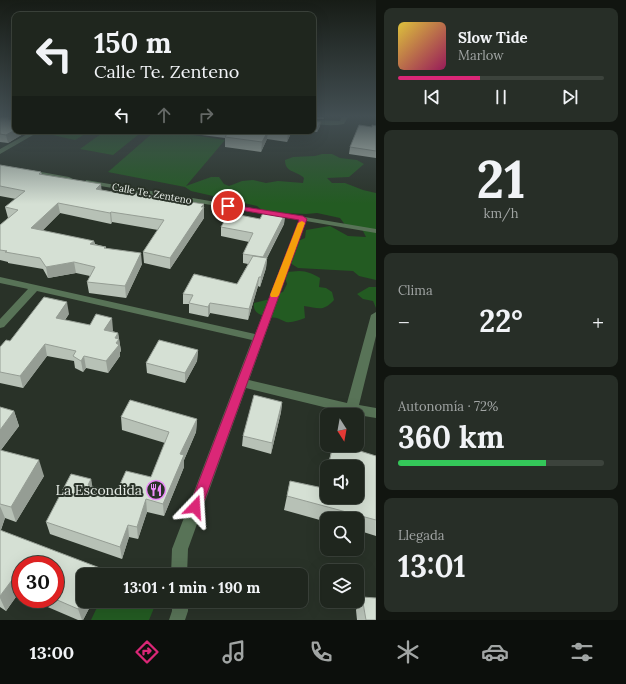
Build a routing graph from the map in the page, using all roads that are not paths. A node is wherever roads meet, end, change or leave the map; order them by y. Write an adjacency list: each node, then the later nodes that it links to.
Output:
1 (11, 146): 2 (street)
2 (0, 152)
3 (23, 171): 4 (street, Calle Te. Zenteno)
4 (303, 219): 5 (street, Calle Te. Zenteno); 10 (street)
5 (376, 231)
6 (0, 280): 7 (street)
7 (35, 288): 9 (street); 10 (street)
8 (376, 314): 13 (street)
9 (0, 325)
10 (258, 338): 11 (street)
11 (241, 382): 12 (street); 16 (street)
12 (348, 408)
13 (352, 408)
14 (364, 411): 15 (street)
15 (376, 413)
16 (179, 568)
17 (180, 608): 18 (street)
18 (177, 620)

